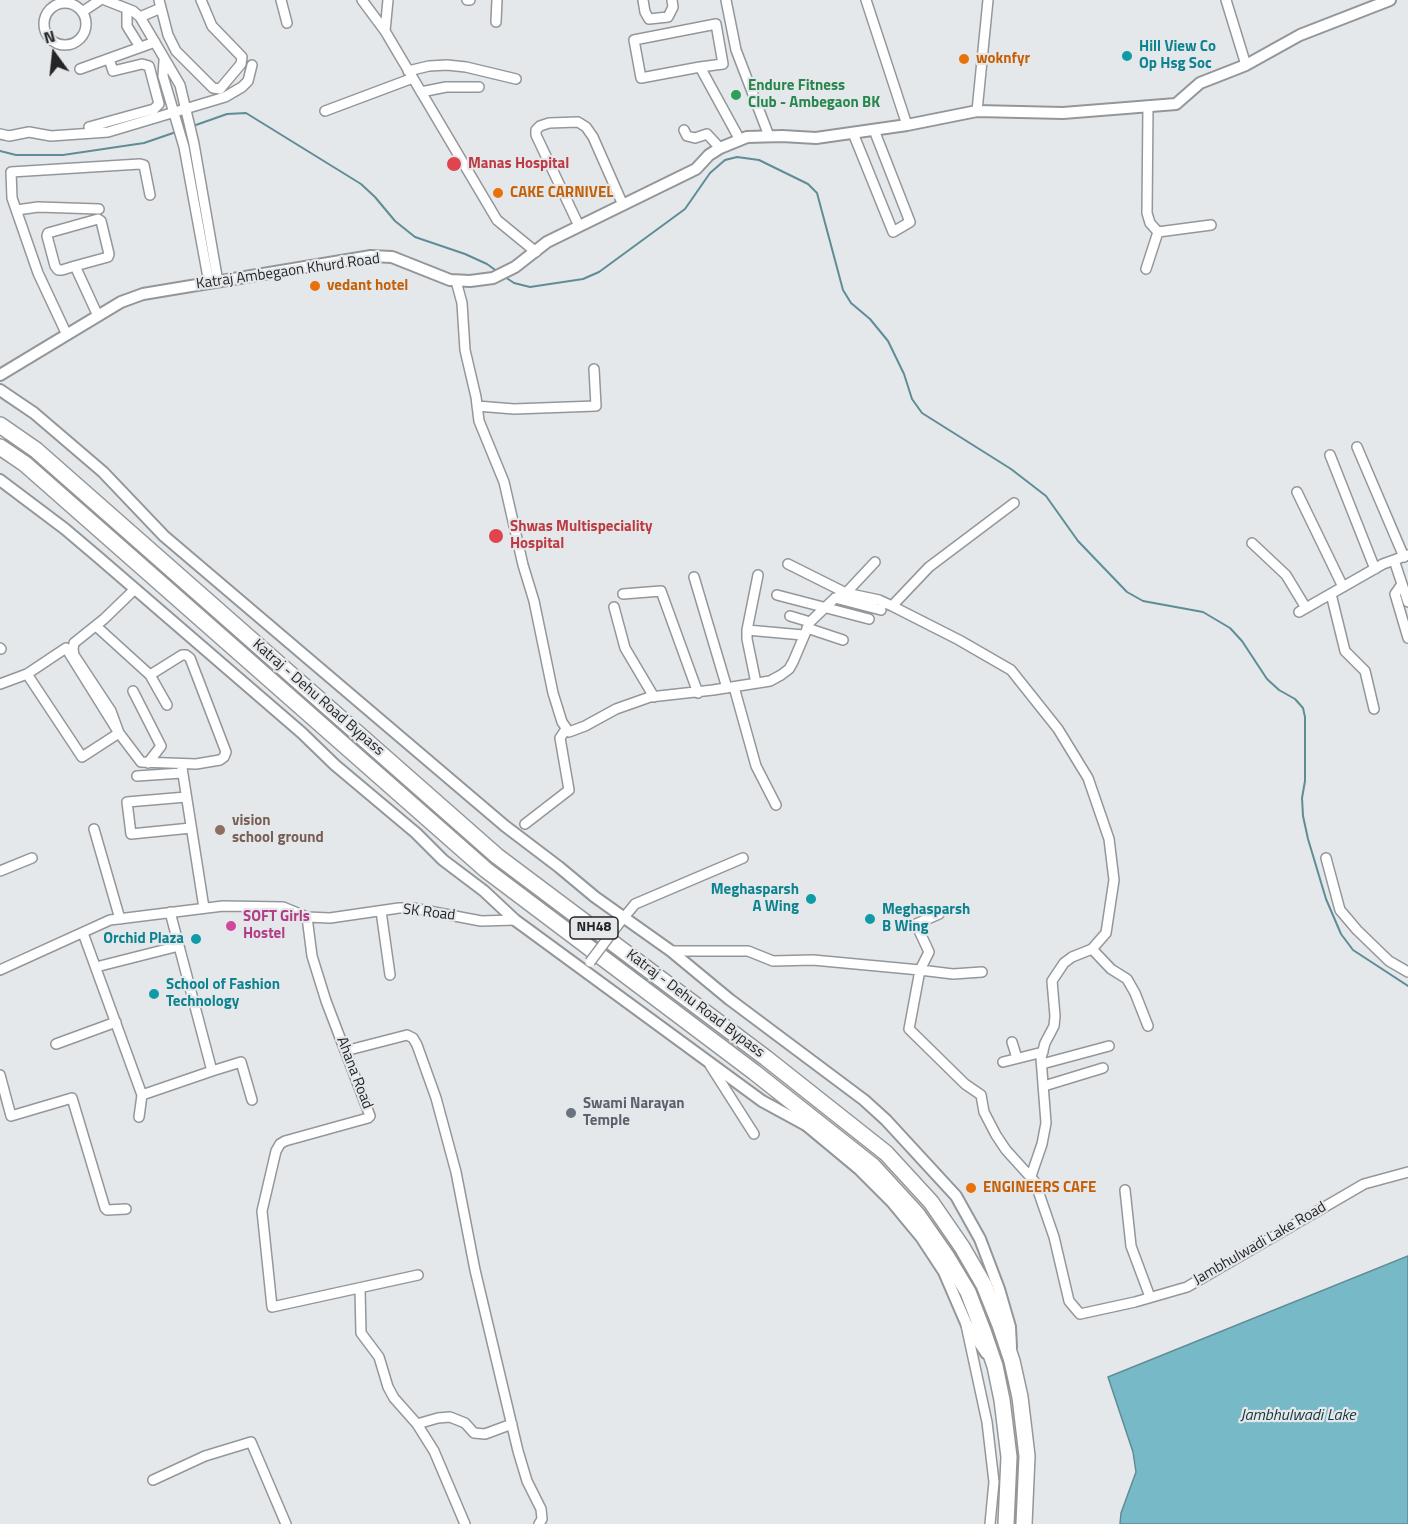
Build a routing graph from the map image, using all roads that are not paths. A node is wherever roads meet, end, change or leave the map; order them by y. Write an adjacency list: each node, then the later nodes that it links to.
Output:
1 (100, 0): 17 (street)
2 (105, 0): 16 (street)
3 (201, 0): 15 (street)
4 (281, 0): 20 (street)
5 (362, 0): 21 (street)
6 (388, 0): 21 (street)
7 (498, 0): 19 (street)
8 (643, 0): 9 (street)
9 (672, 0)
10 (726, 0): 45 (street)
11 (866, 0): 39 (street)
12 (988, 0): 36 (street)
13 (1226, 0): 27 (street)
14 (1390, 0): 27 (street, Katraj Ambegaon Khurd Road)
15 (160, 4): 18 (street)
16 (127, 9): 18 (street); 23 (street)
17 (82, 12): 17 (street)
18 (140, 17): 22 (street)
19 (496, 22)
20 (287, 23)
21 (385, 32): 30 (street)
22 (155, 42): 23 (street); 25 (street)
23 (140, 47): 24 (street)
24 (109, 59): 29 (street); 40 (street)
25 (164, 61): 37 (street); 38 (street)
26 (252, 65): 37 (street)
27 (1246, 65): 34 (street, Katraj Ambegaon Khurd Road)
28 (700, 67): 28 (street); 46 (street)
29 (80, 69)
30 (410, 75): 31 (street); 33 (street); 35 (street)
31 (516, 79)
32 (479, 87): 33 (street)
33 (421, 92): 55 (street)
34 (1148, 106): 36 (street, Katraj Ambegaon Khurd Road); 54 (street)
35 (325, 111)
36 (977, 111): 39 (street, Katraj Ambegaon Khurd Road)
37 (188, 112): 38 (street); 59 (street)
38 (176, 116): 44 (street); 59 (street)
39 (907, 125): 42 (street, Katraj Ambegaon Khurd Road)
40 (90, 127)
41 (684, 130): 47 (street)
42 (874, 130): 43 (street, Katraj Ambegaon Khurd Road); 43 (street)
43 (853, 133): 45 (street, Katraj Ambegaon Khurd Road)
44 (0, 134)
45 (769, 136): 46 (street, Katraj Ambegaon Khurd Road)
46 (740, 140): 47 (street, Katraj Ambegaon Khurd Road)
47 (720, 148): 49 (street, Katraj Ambegaon Khurd Road)
48 (150, 195): 51 (street)
49 (623, 205): 53 (street, Katraj Ambegaon Khurd Road); 53 (street)
50 (99, 209): 51 (street)
51 (17, 210): 61 (street)
52 (1211, 225): 54 (street)
53 (579, 226): 55 (street, Katraj Ambegaon Khurd Road)
54 (1158, 232): 57 (street)
55 (536, 252): 58 (street, Katraj Ambegaon Khurd Road)
56 (75, 266): 56 (street); 60 (street)
57 (1146, 269)
58 (456, 280): 59 (street, Katraj Ambegaon Khurd Road); 65 (street)
59 (214, 282): 60 (street, Katraj Ambegaon Khurd Road)
60 (98, 316): 61 (street, Katraj Ambegaon Khurd Road)
61 (67, 335): 63 (street, Katraj Ambegaon Khurd Road)
62 (594, 369): 65 (street)
63 (1, 373)
64 (0, 390): 130 (street)
65 (477, 406): 110 (street)
66 (0, 425): 169 (highway, Katraj - Dehu Road Bypass / NH48)
67 (0, 447): 170 (highway, Katraj - Dehu Road Bypass / NH48)
68 (1357, 447): 74 (street)
69 (1330, 456): 77 (street)
70 (0, 480): 82 (street)
71 (1297, 492): 81 (street)
72 (1014, 503): 89 (street)
73 (1252, 543): 85 (street)
74 (1402, 558): 77 (street); 80 (street)
75 (875, 562): 83 (street)
76 (788, 564): 83 (street)
77 (1375, 569): 81 (street)
78 (758, 575): 97 (street)
79 (693, 577): 104 (street)
80 (1402, 584): 88 (street); 98 (street)
81 (1343, 587): 85 (street)
82 (135, 589): 95 (street); 129 (street)
83 (846, 593): 87 (street); 89 (street)
84 (623, 594): 106 (street)
85 (1330, 594): 109 (street)
86 (777, 595): 91 (street)
87 (835, 598): 91 (street); 92 (street)
88 (1408, 602)
89 (892, 606): 133 (street)
90 (614, 607): 107 (street)
91 (824, 607): 94 (street); 96 (street)
92 (881, 610)
93 (790, 616): 96 (street)
94 (869, 619)
95 (96, 626): 101 (street); 111 (street)
96 (807, 628): 97 (street); 99 (street); 102 (street)
97 (747, 630): 102 (street)
98 (1408, 638)
99 (843, 640)
100 (27, 674): 103 (street); 111 (street); 111 (street)
101 (150, 675): 108 (street); 112 (street)
102 (756, 683): 104 (street)
103 (0, 684)
104 (731, 687): 106 (street); 115 (street)
105 (133, 691): 112 (street)
106 (698, 693): 107 (street)
107 (654, 697): 110 (street)
108 (167, 705)
109 (1374, 709)
110 (566, 729): 116 (street)
111 (119, 733): 112 (street)
112 (148, 764)
113 (137, 776): 114 (street)
114 (186, 796): 117 (street); 117 (street)
115 (776, 805)
116 (525, 824)
117 (191, 828): 123 (street)
118 (94, 829): 128 (street)
119 (32, 858): 122 (street)
120 (743, 858): 130 (street)
121 (1326, 858): 140 (street)
122 (0, 871)
123 (204, 908): 125 (street, SK Road); 127 (street, SK Road)
124 (381, 911): 127 (street, SK Road); 129 (street, SK Road); 141 (street)
125 (170, 912): 128 (street, SK Road); 132 (street)
126 (939, 914): 138 (street)
127 (307, 917): 147 (street, Ahana Road)
128 (120, 919): 131 (street, SK Road)
129 (515, 920): 136 (street)
130 (620, 922): 134 (street); 136 (street, bridge)
131 (83, 933): 135 (street); 137 (street, SK Road)
132 (179, 946): 135 (street); 154 (street)
133 (1092, 949): 143 (street); 148 (street)
134 (670, 951): 138 (street); 169 (street)
135 (96, 966): 142 (street)
136 (587, 966): 151 (street)
137 (0, 970)
138 (920, 970): 139 (street); 162 (street, Jambhulwadi Lake Road)
139 (982, 972)
140 (1408, 972)
141 (390, 975)
142 (116, 1022): 145 (street); 157 (street)
143 (1148, 1026)
144 (1012, 1042): 149 (street)
145 (56, 1044)
146 (1109, 1046): 152 (street)
147 (345, 1051): 166 (street, Ahana Road); 172 (street)
148 (1043, 1052): 149 (street); 152 (street)
149 (1017, 1058): 150 (street)
150 (1003, 1062)
151 (708, 1063): 160 (street); 168 (street)
152 (1042, 1064): 156 (street)
153 (1103, 1068): 156 (street)
154 (212, 1071): 157 (street); 158 (street)
155 (0, 1075): 164 (street)
156 (1044, 1086): 162 (street)
157 (142, 1095): 159 (street)
158 (252, 1100)
159 (139, 1117)
160 (754, 1134)
161 (1408, 1172): 167 (street, Jambhulwadi Lake Road)
162 (1030, 1176): 167 (street, Jambhulwadi Lake Road)
163 (1125, 1190): 167 (street)
164 (126, 1209)
165 (418, 1275): 166 (street)
166 (360, 1288): 171 (street)
167 (1150, 1298)
168 (966, 1323): 170 (street); 177 (street)
169 (1012, 1361): 179 (highway, Katraj - Dehu Road Bypass / NH48)
170 (994, 1365): 178 (highway, Katraj - Dehu Road Bypass / NH48)
171 (417, 1424): 172 (street); 175 (street)
172 (512, 1424): 176 (street)
173 (153, 1480): 174 (street)
174 (286, 1524)
175 (465, 1524)
176 (539, 1524)
177 (990, 1524)
178 (1006, 1524)
179 (1024, 1524)

